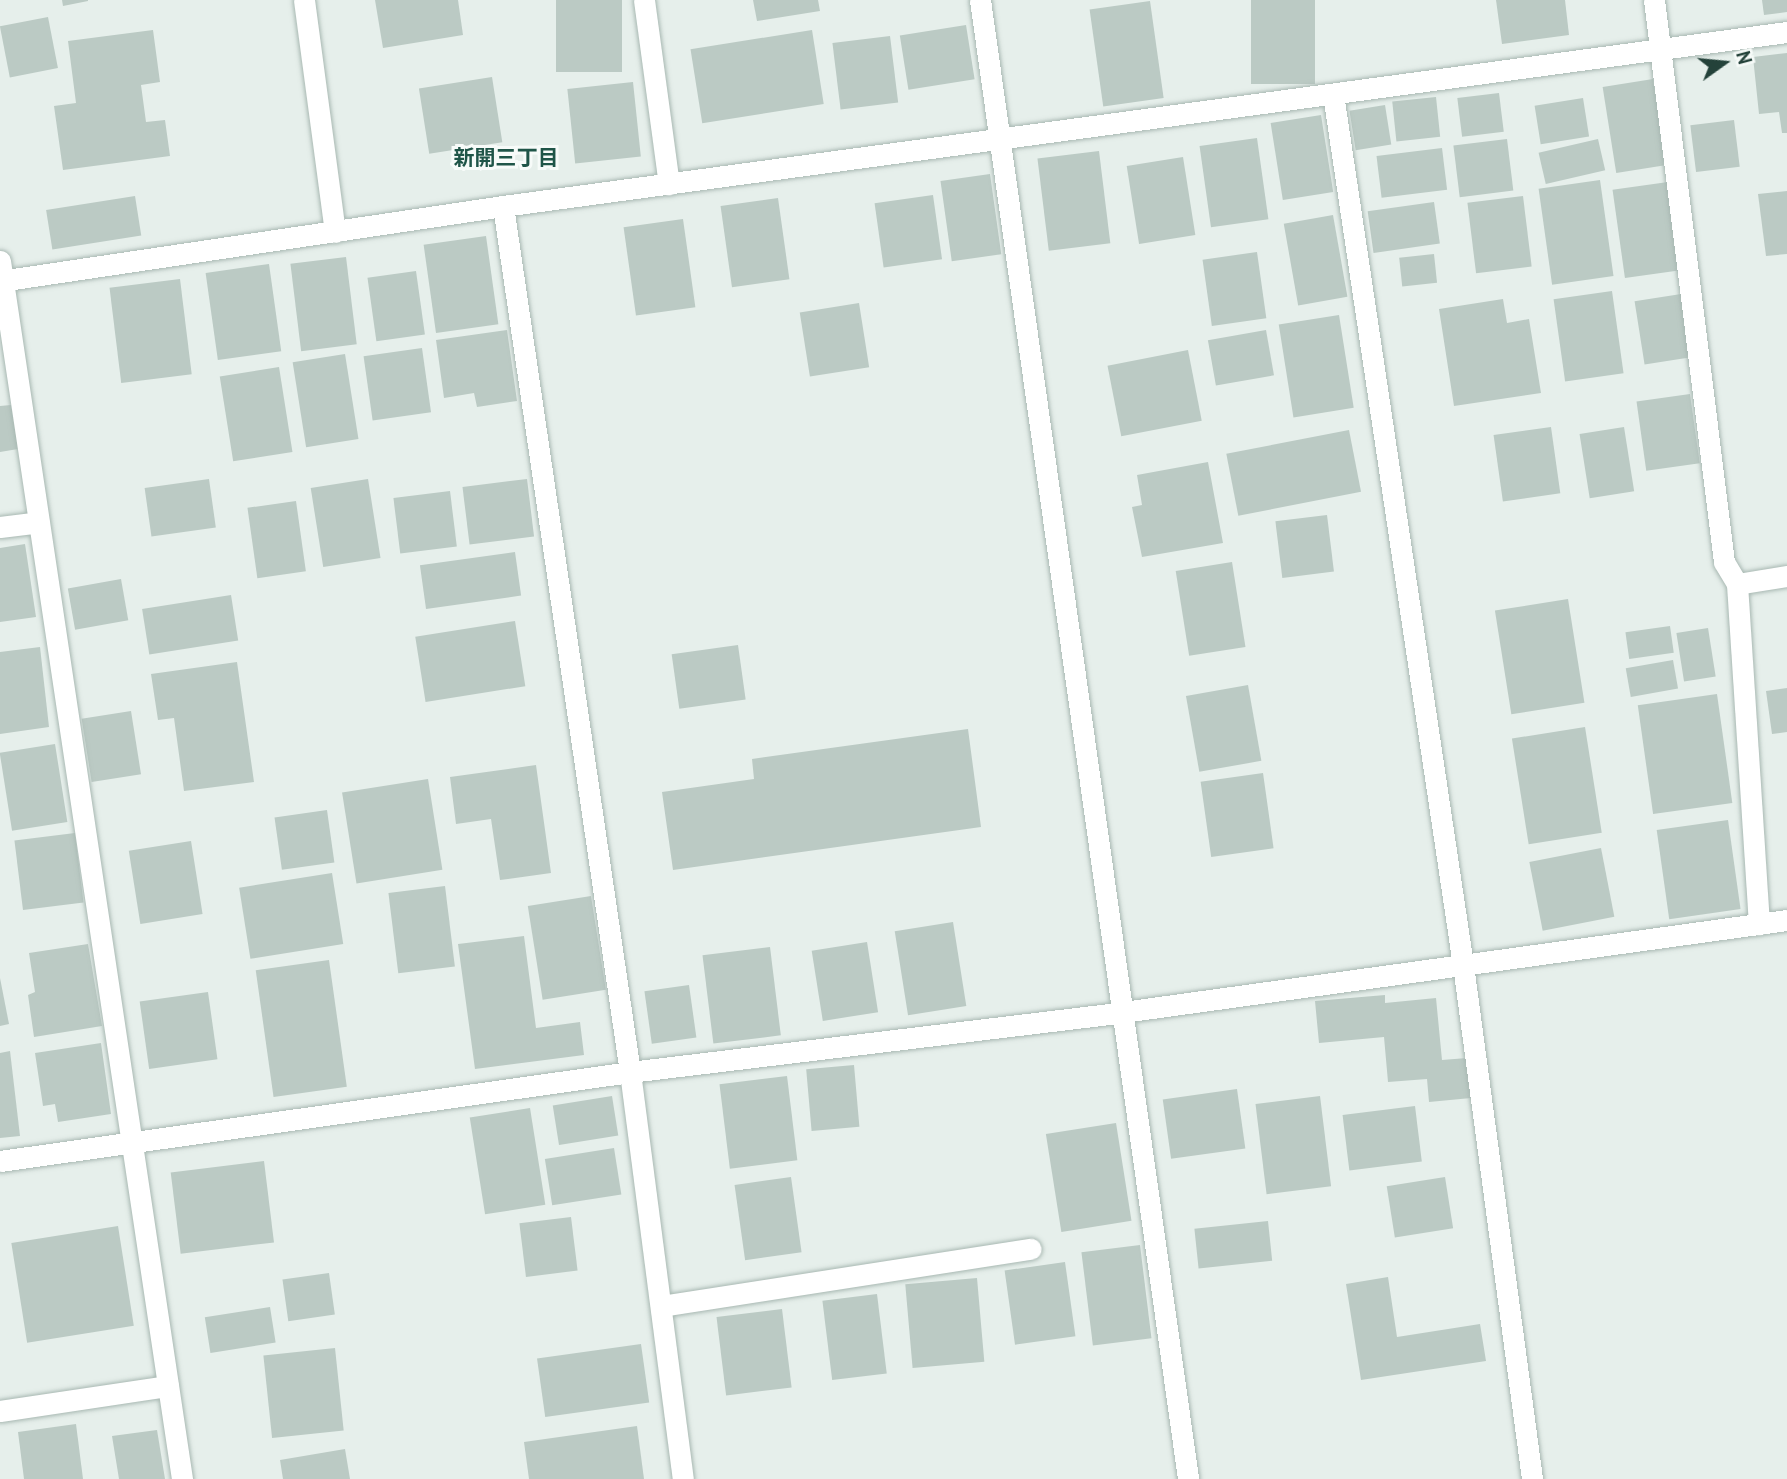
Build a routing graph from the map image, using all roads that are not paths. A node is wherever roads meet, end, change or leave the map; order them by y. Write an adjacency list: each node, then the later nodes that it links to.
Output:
1 (304, 0): 11 (street)
2 (644, 0): 9 (street)
3 (980, 0): 8 (street)
4 (1654, 0): 6 (street)
5 (1787, 32): 6 (street)
6 (1661, 49): 7 (street); 16 (street)
7 (1333, 94): 8 (street); 19 (street)
8 (999, 139): 9 (street); 20 (street)
9 (669, 184): 10 (street)
10 (503, 206): 11 (street); 21 (street)
11 (335, 232): 12 (street)
12 (1, 275): 13 (street)
13 (39, 522): 14 (street); 22 (street)
14 (0, 527)
15 (1787, 576): 16 (street)
16 (1737, 584): 18 (street)
17 (1787, 920): 18 (street)
18 (1759, 924): 19 (street)
19 (1463, 965): 20 (street); 31 (street)
20 (1123, 1012): 21 (street); 30 (street)
21 (630, 1072): 22 (street); 25 (street)
22 (132, 1144): 23 (street); 26 (street)
23 (0, 1161)
24 (1031, 1249): 25 (street)
25 (661, 1306): 29 (street)
26 (167, 1386): 27 (street); 28 (street)
27 (0, 1411)
28 (182, 1479)
29 (683, 1479)
30 (1188, 1479)
31 (1532, 1479)

